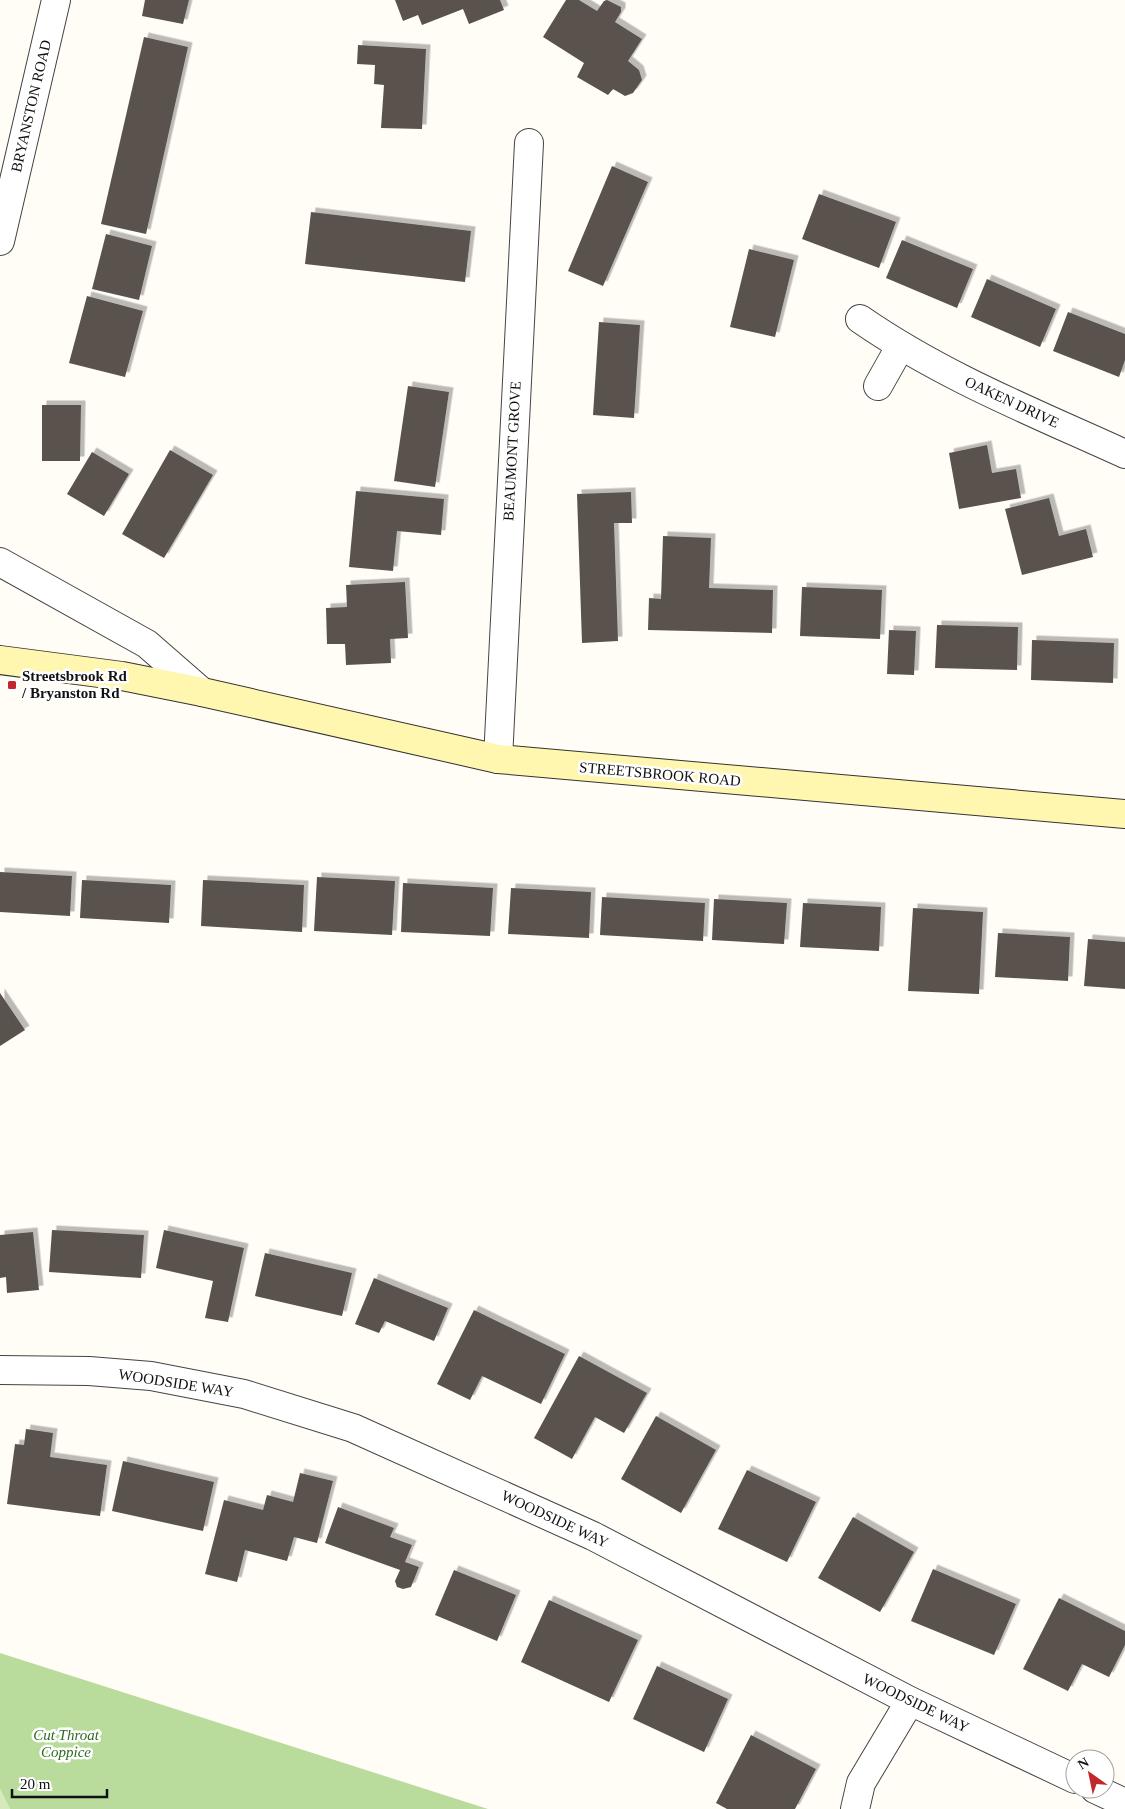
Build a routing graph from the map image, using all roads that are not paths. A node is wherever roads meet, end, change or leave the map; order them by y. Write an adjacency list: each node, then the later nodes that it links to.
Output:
1 (56, 0): 3 (street, BRYANSTON ROAD)
2 (529, 143): 11 (street, BEAUMONT GROVE)
3 (0, 241)
4 (860, 319): 5 (street, OAKEN DRIVE)
5 (900, 347): 6 (street); 7 (street, OAKEN DRIVE)
6 (878, 386)
7 (1125, 454)
8 (0, 562): 10 (street, STREETSBROOK ROAD)
9 (0, 660): 10 (main road, STREETSBROOK ROAD)
10 (202, 692): 11 (main road, STREETSBROOK ROAD)
11 (498, 759): 12 (main road, STREETSBROOK ROAD)
12 (1125, 814)
13 (0, 1370): 14 (street, WOODSIDE WAY)
14 (910, 1701): 15 (street, WOODSIDE WAY); 16 (street)
15 (1065, 1775)
16 (855, 1809)

